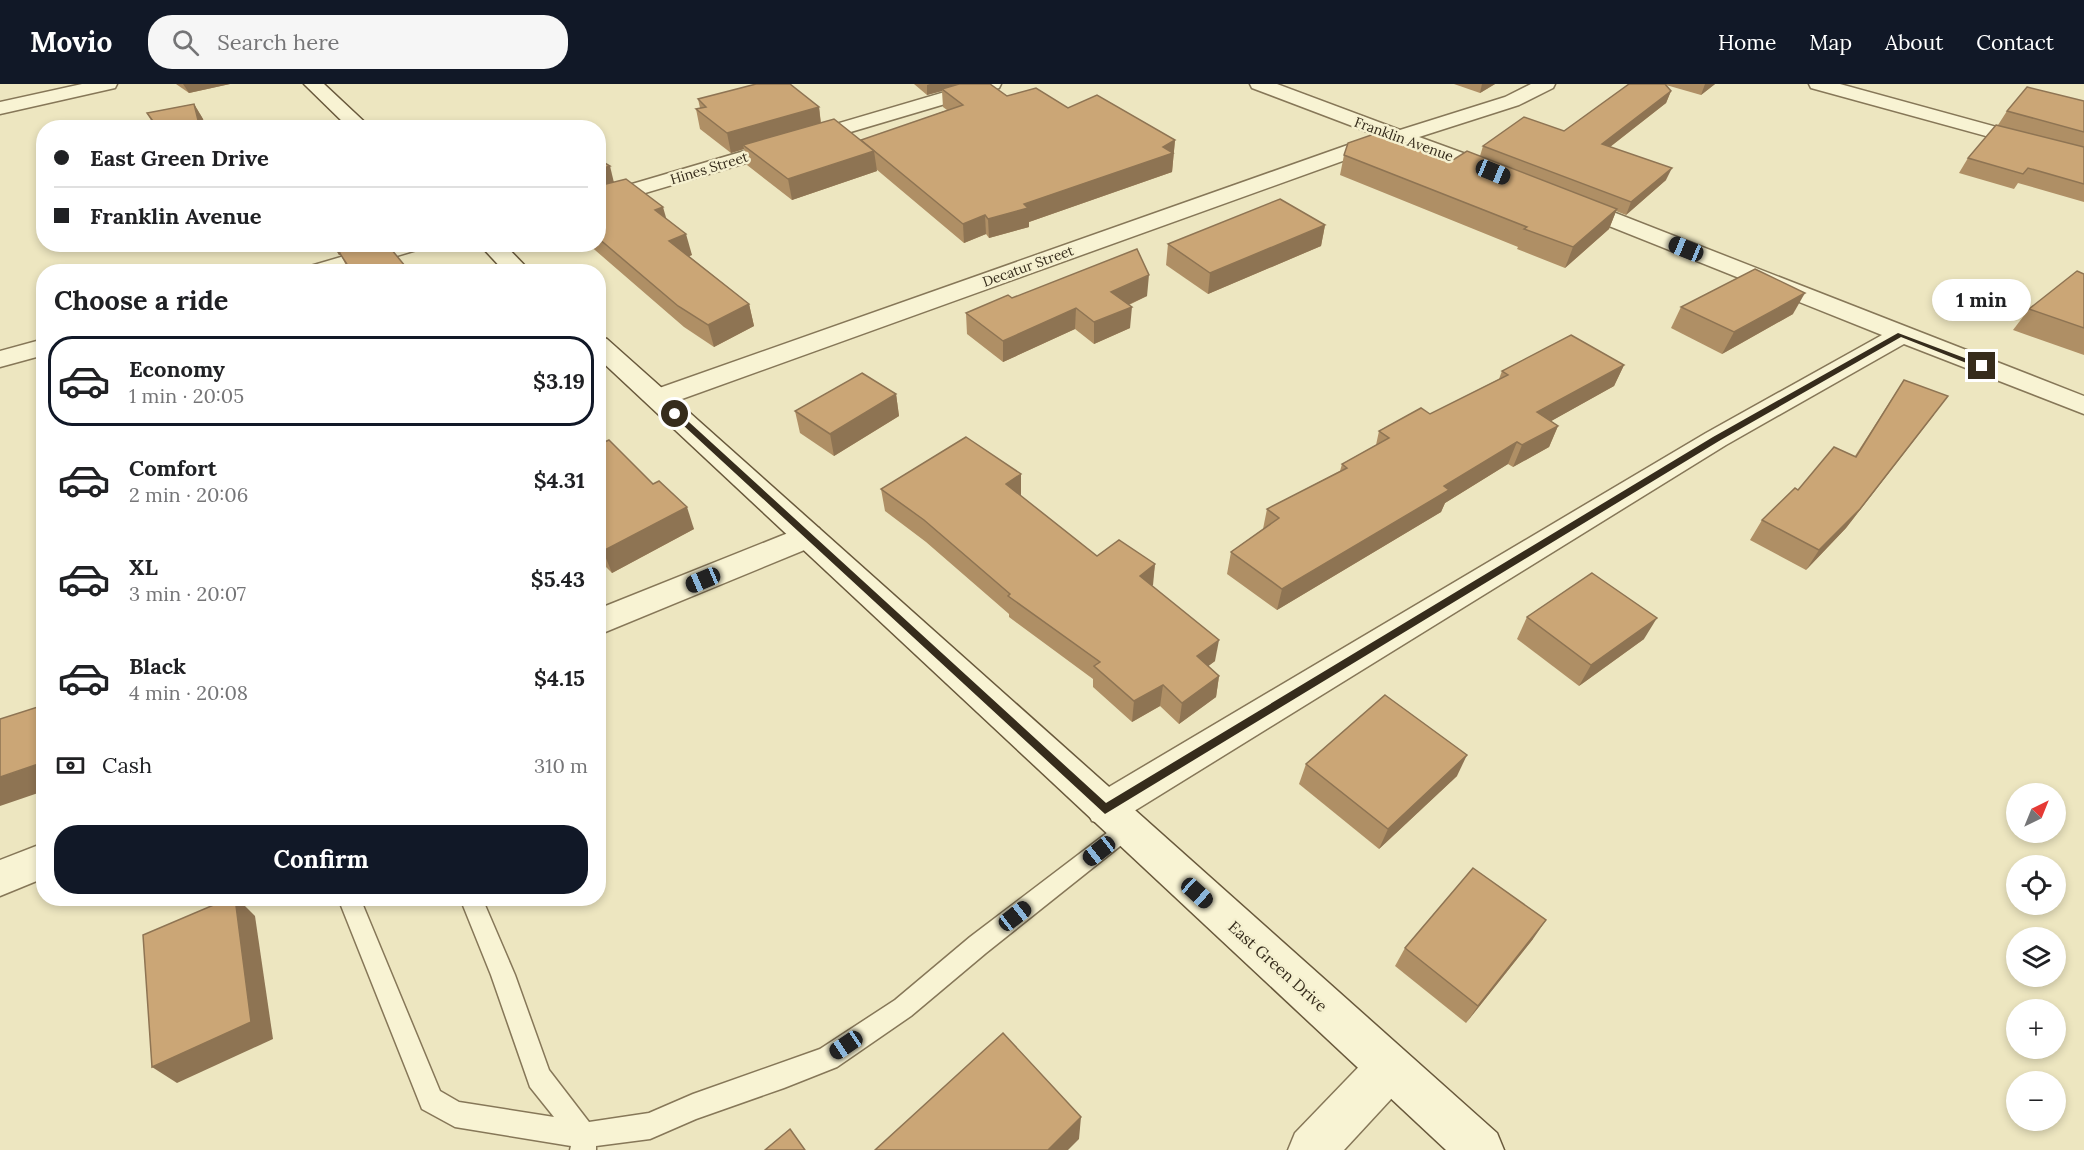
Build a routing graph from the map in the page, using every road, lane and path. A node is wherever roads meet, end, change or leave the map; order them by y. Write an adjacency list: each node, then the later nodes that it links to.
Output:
1 (108, 84): 7 (street)
2 (313, 84): 8 (street)
3 (992, 84): 13 (street, Hines Street)
4 (1259, 84): 9 (street, Franklin Avenue)
5 (1546, 84): 9 (street, Decatur Street)
6 (1818, 84): 10 (street)
7 (0, 108)
8 (352, 120)
9 (1398, 137): 11 (street, Franklin Avenue); 22 (street, Decatur Street)
10 (2084, 157)
11 (1516, 181)
12 (1549, 194): 18 (street)
13 (606, 199)
14 (384, 252): 16 (street)
15 (498, 252): 17 (street)
16 (343, 264)
17 (511, 264)
18 (1901, 334): 23 (street); 26 (street)
19 (36, 349): 21 (street)
20 (606, 351): 22 (street, East Green Drive)
21 (0, 359)
22 (658, 398): 24 (street, East Green Drive)
23 (2084, 406)
24 (808, 536): 25 (street); 26 (street, East Green Drive)
25 (606, 620)
26 (1116, 819): 31 (street, East Green Drive); 32 (lane)
27 (36, 863): 28 (street)
28 (0, 878)
29 (352, 906): 32 (lane)
30 (474, 906): 32 (lane)
31 (1389, 1068): 33 (street); 34 (street, East Green Drive)
32 (584, 1143)
33 (1312, 1150)
34 (1480, 1150)

